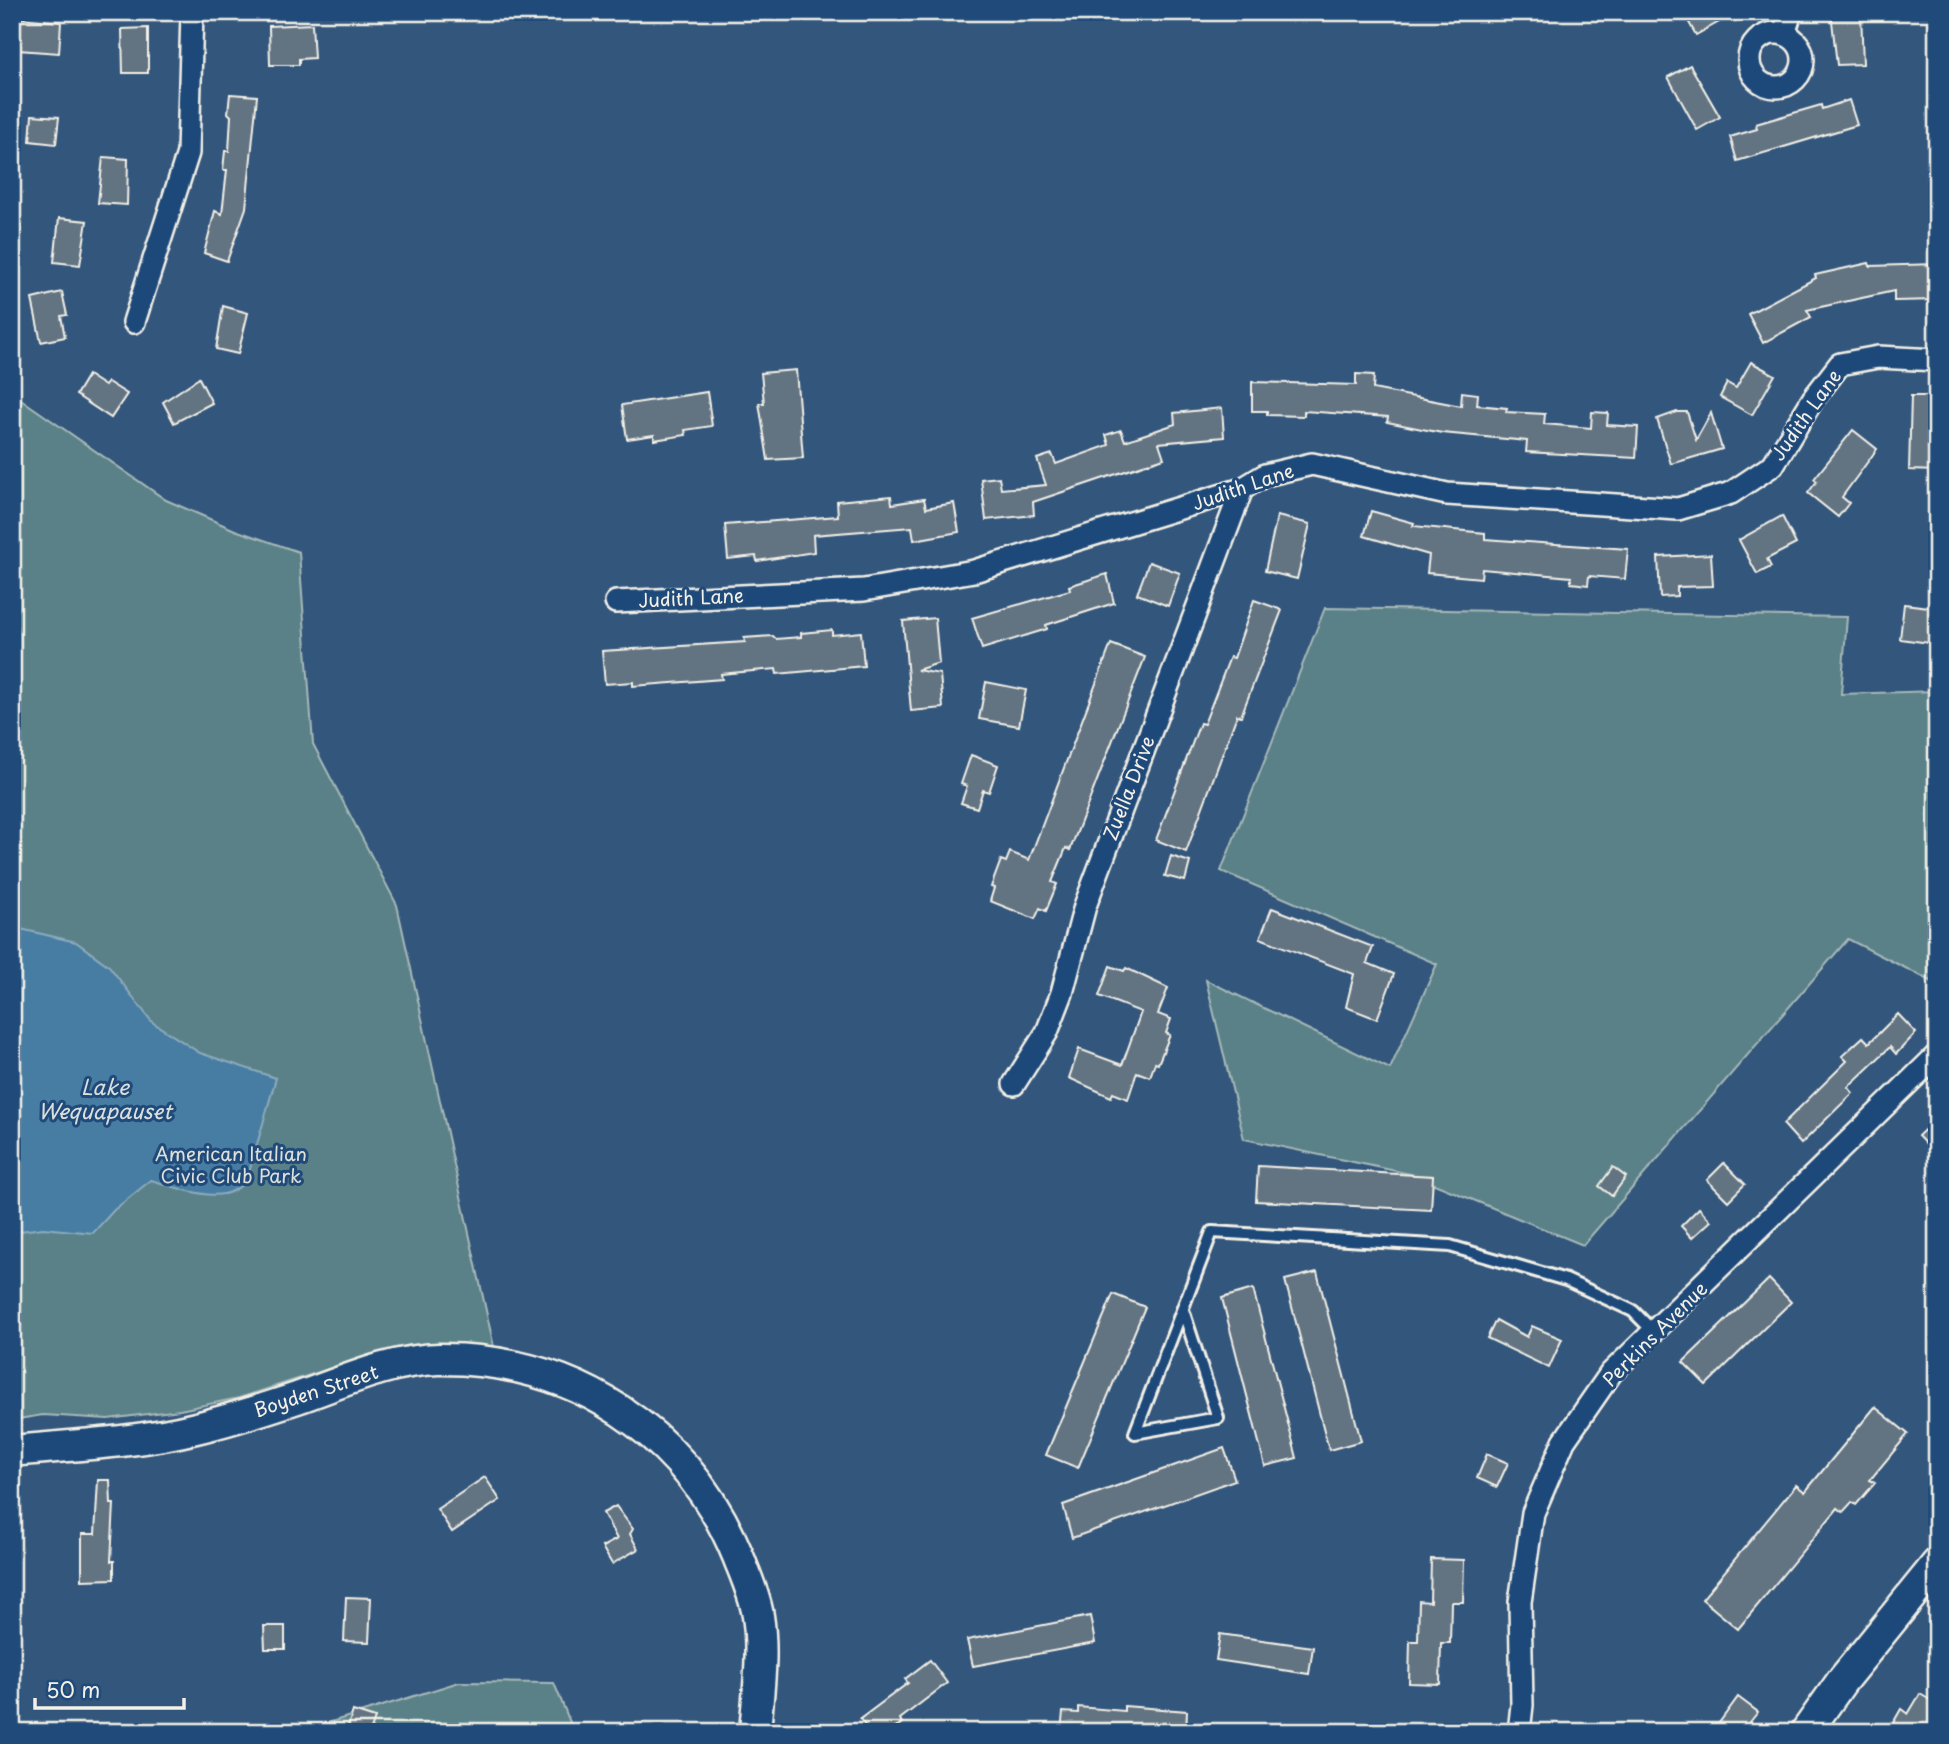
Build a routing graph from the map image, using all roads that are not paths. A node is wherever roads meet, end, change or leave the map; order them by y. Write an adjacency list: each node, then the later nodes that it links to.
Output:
1 (192, 12): 4 (street)
2 (1791, 12): 3 (street)
3 (1784, 34)
4 (134, 322)
5 (1937, 360): 6 (street, Judith Lane)
6 (1242, 489): 7 (street, Judith Lane); 9 (street, Zuella Drive)
7 (616, 602)
8 (1937, 1055): 11 (street, Perkins Avenue)
9 (1014, 1084)
10 (1183, 1310): 10 (lane); 11 (lane)
11 (1654, 1332): 15 (street, Perkins Avenue)
12 (12, 1451): 14 (street, Boyden Street)
13 (1937, 1564): 16 (street)
14 (755, 1732)
15 (1519, 1732)
16 (1806, 1732)

